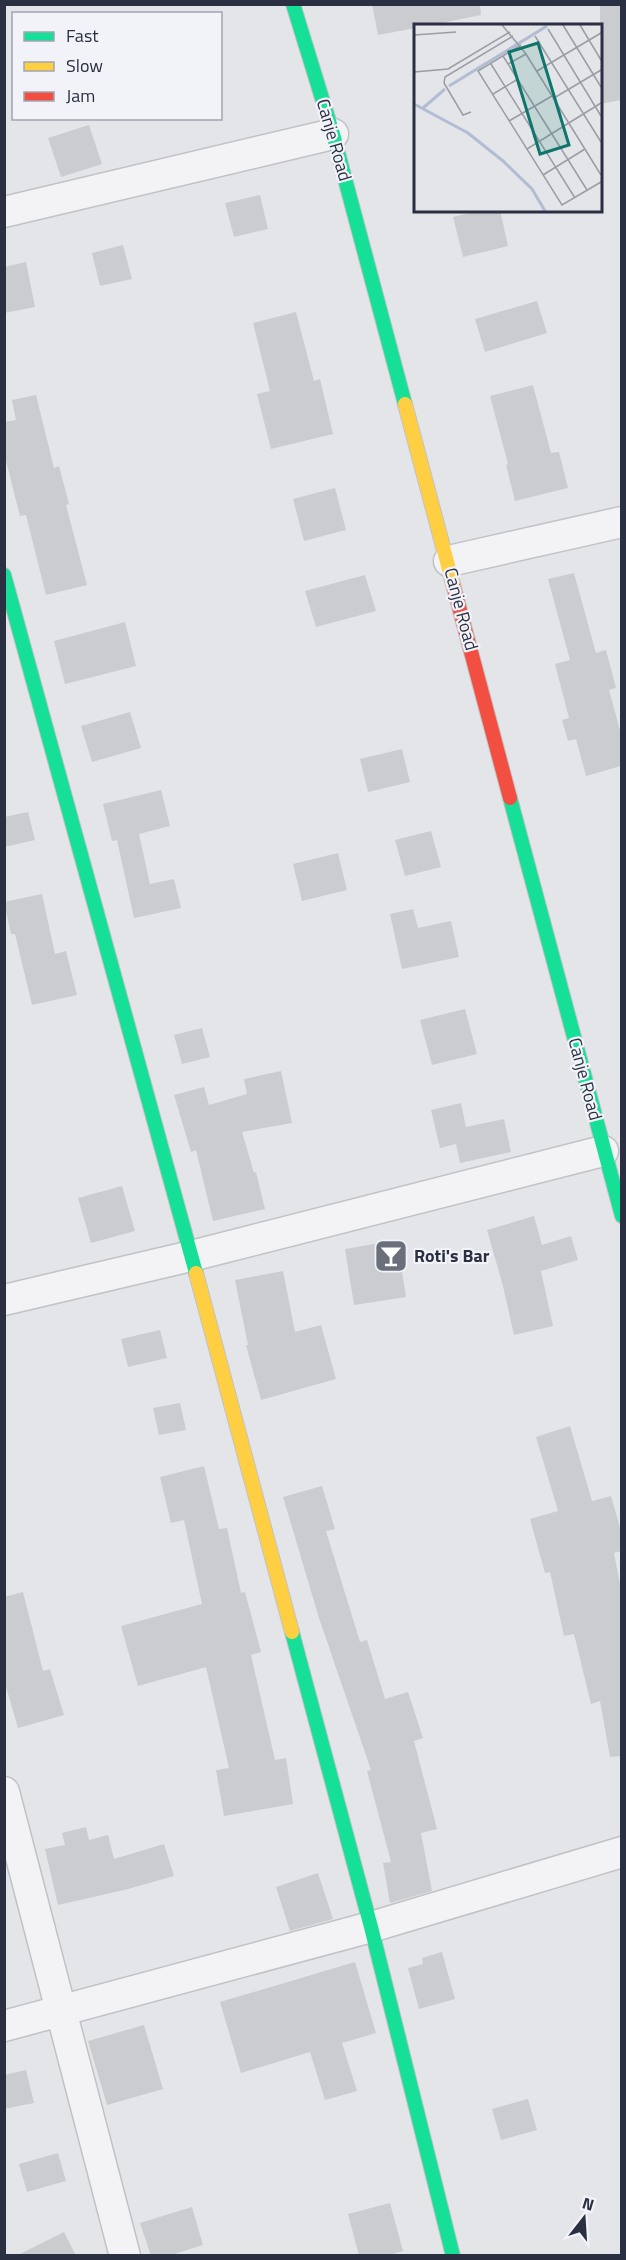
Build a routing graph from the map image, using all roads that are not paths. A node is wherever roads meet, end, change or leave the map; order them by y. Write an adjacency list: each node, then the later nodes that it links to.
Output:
1 (293, 4): 2 (street, Canje Road)
2 (333, 134): 3 (street); 5 (street, Canje Road)
3 (4, 212)
4 (621, 522): 5 (street)
5 (448, 561): 7 (street, Canje Road)
6 (7, 594): 9 (street)
7 (603, 1151): 8 (street, Canje Road); 9 (street)
8 (621, 1209)
9 (191, 1256): 10 (street); 13 (street)
10 (4, 1300)
11 (4, 1792): 14 (street)
12 (621, 1852): 13 (street)
13 (371, 1927): 14 (street); 17 (street)
14 (60, 2012): 15 (street); 16 (street)
15 (4, 2026)
16 (125, 2256)
17 (453, 2256)

